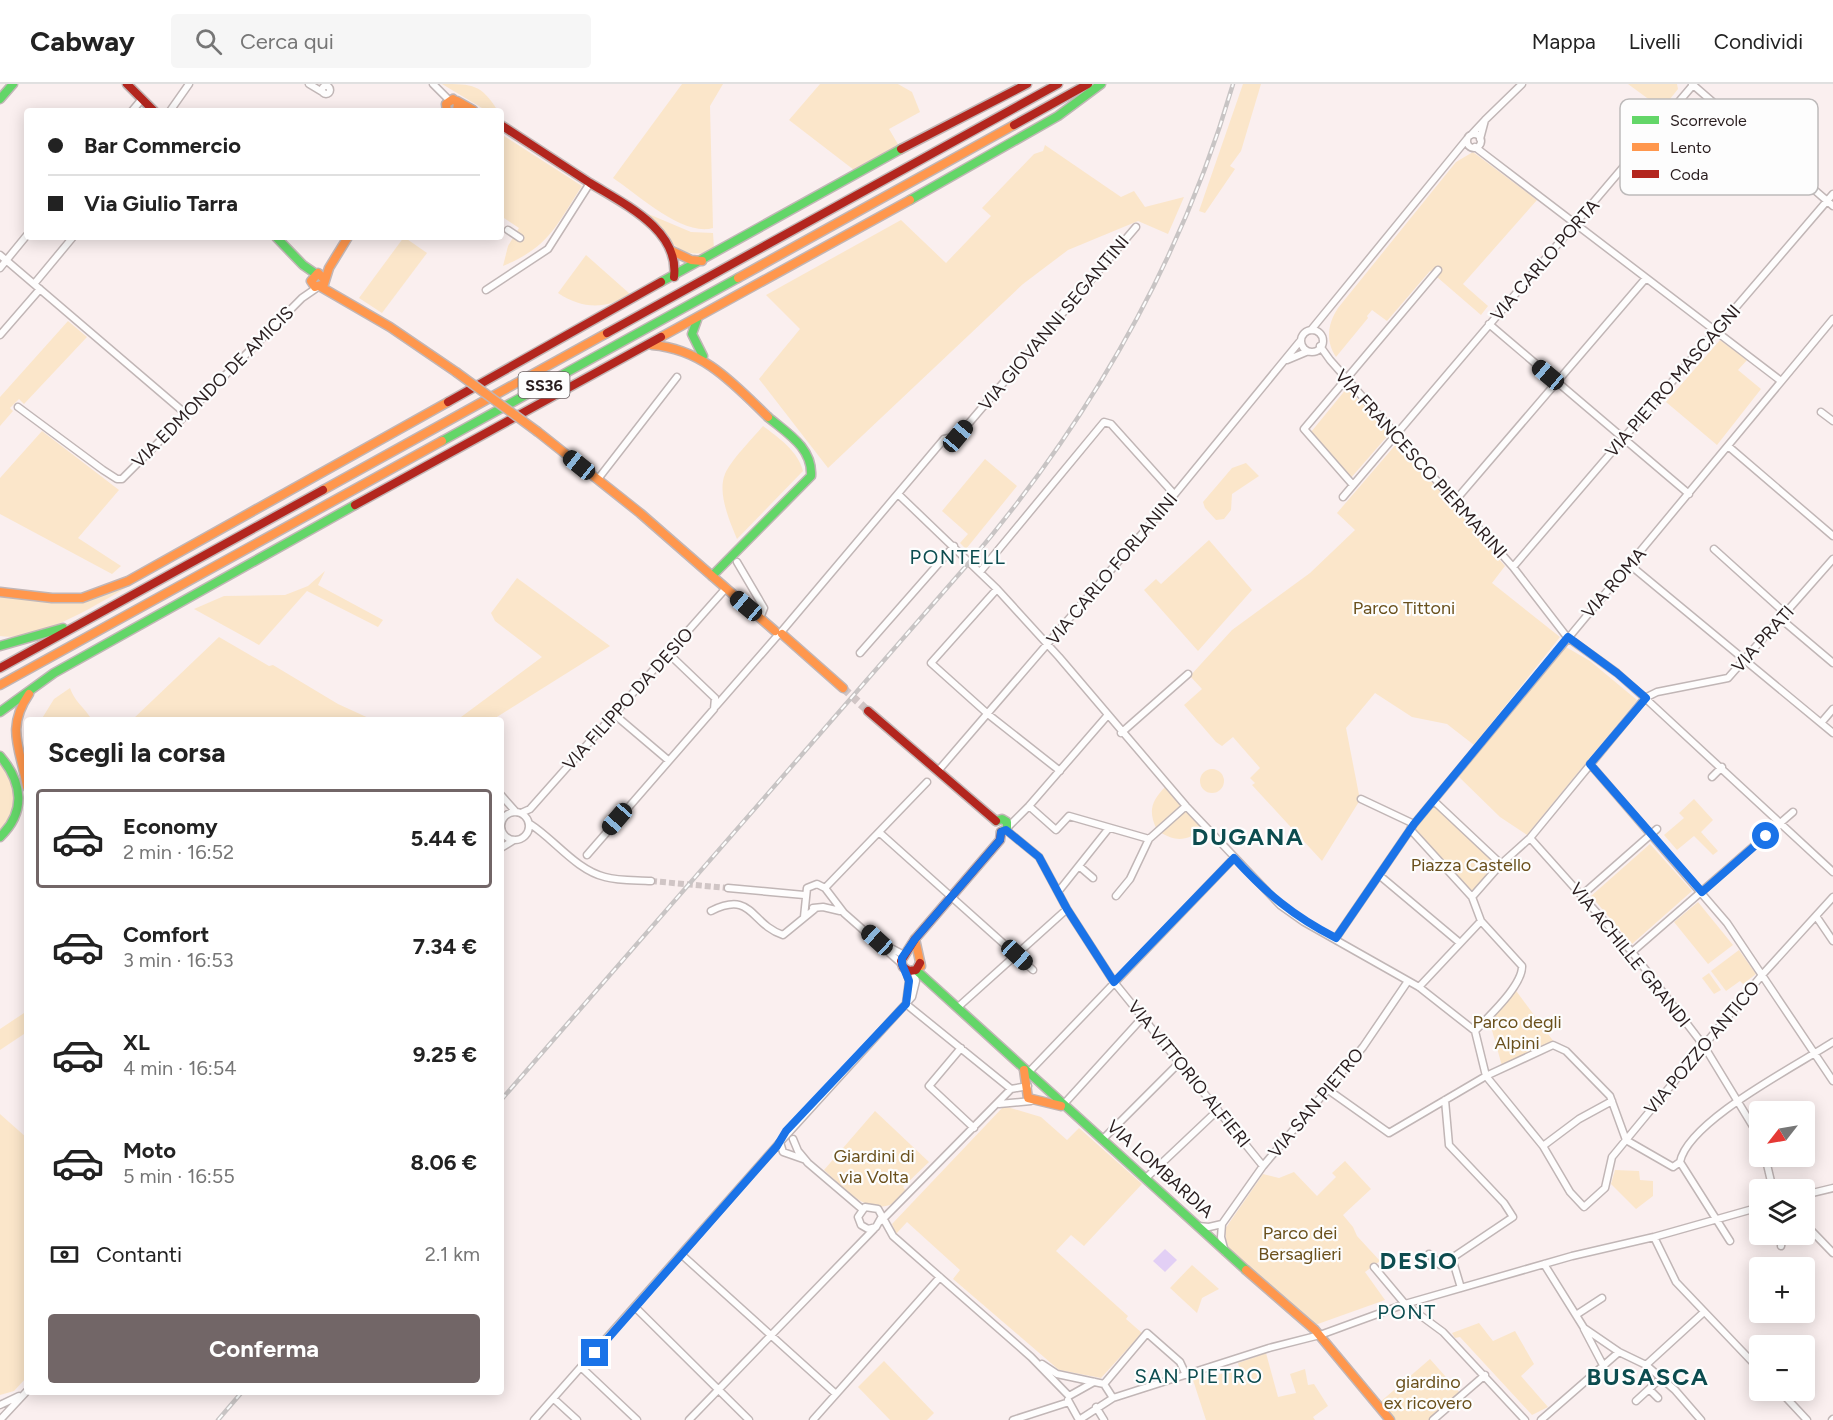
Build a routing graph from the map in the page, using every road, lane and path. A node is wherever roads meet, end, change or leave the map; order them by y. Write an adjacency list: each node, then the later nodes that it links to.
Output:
1 (13, 84): 13 (main road)
2 (127, 84): 14 (main road)
3 (189, 84): 20 (street)
4 (309, 84): 11 (street)
5 (434, 84): 17 (street)
6 (1027, 84): 45 (main road)
7 (1058, 84): 101 (main road, SS36)
8 (1088, 84): 112 (main road, SS36)
9 (1101, 84): 55 (main road)
10 (1522, 84): 21 (street)
11 (328, 85)
12 (1692, 85): 15 (street, VIA CARLO PORTA); 16 (street)
13 (0, 99)
14 (142, 99): 18 (street); 19 (main road)
15 (1680, 99)
16 (1708, 99)
17 (448, 106)
18 (134, 108)
19 (151, 108)
20 (172, 108)
21 (1485, 120): 23 (street); 24 (street)
22 (504, 127): 29 (main road)
23 (1469, 137): 24 (street); 25 (street); 26 (street)
24 (1480, 140): 25 (street); 27 (street)
25 (1474, 147): 26 (street); 27 (street)
26 (1455, 156): 54 (street)
27 (1489, 156): 34 (street)
28 (1620, 172): 34 (street, VIA CARLO PORTA)
29 (590, 183): 42 (main road); 53 (street)
30 (1818, 193): 32 (street)
31 (1833, 194): 32 (street, VIA PIETRO MASCAGNI)
32 (1827, 201): 33 (street); 59 (street, VIA PIETRO MASCAGNI)
33 (1833, 206)
34 (1577, 224): 49 (street); 57 (street, VIA CARLO PORTA)
35 (1136, 227): 82 (street, VIA GIOVANNI SEGANTINI)
36 (508, 230): 37 (street)
37 (520, 238)
38 (24, 239): 44 (street)
39 (71, 240): 51 (street)
40 (279, 240): 50 (main road)
41 (346, 240): 50 (main road)
42 (672, 251): 45 (main road); 48 (main road)
43 (0, 255): 44 (street)
44 (6, 261): 46 (street); 51 (street)
45 (703, 261): 48 (main road)
46 (0, 268)
47 (1438, 270): 70 (street)
48 (674, 277): 98 (main road)
49 (1646, 278): 59 (street); 72 (street)
50 (318, 281): 75 (street, VIA EDMONDO DE AMICIS); 80 (main road, bridge)
51 (34, 284): 52 (street)
52 (40, 289): 61 (street); 75 (street)
53 (486, 290)
54 (1328, 309): 58 (street); 60 (street)
55 (701, 316): 63 (main road); 67 (main road)
56 (1833, 319): 71 (street, VIA ROMA)
57 (1489, 324): 72 (street); 77 (street, VIA CARLO PORTA)
58 (1311, 330): 60 (street); 62 (street)
59 (1717, 330): 71 (street); 78 (street, VIA PIETRO MASCAGNI)
60 (1321, 333): 64 (street)
61 (0, 335)
62 (1301, 340): 65 (street); 68 (street, VIA CARLO FORLANINI)
63 (651, 345): 67 (main road); 113 (main road)
64 (1320, 346): 65 (street); 66 (street, VIA FRANCESCO PIERMARINI)
65 (1310, 352): 66 (street, VIA FRANCESCO PIERMARINI); 68 (street, VIA CARLO FORLANINI)
66 (1329, 360): 70 (street, VIA FRANCESCO PIERMARINI)
67 (709, 363): 95 (main road)
68 (1282, 364): 83 (street, VIA CARLO FORLANINI)
69 (677, 377): 80 (street)
70 (1346, 378): 77 (street, VIA FRANCESCO PIERMARINI); 81 (street)
71 (1781, 381): 79 (street, VIA ROMA)
72 (1557, 382): 78 (street); 86 (street)
73 (18, 407): 75 (street, VIA EDMONDO DE AMICIS)
74 (1821, 412): 76 (street)
75 (186, 414)
76 (1833, 421)
77 (1396, 435): 81 (street, VIA CARLO PORTA); 86 (street, VIA FRANCESCO PIERMARINI)
78 (1624, 439): 84 (street); 93 (street, VIA PIETRO MASCAGNI)
79 (1728, 446): 84 (street, VIA ROMA); 87 (street)
80 (598, 479): 95 (main road)
81 (1353, 485): 85 (street, VIA CARLO PORTA)
82 (898, 494): 88 (street); 102 (street, VIA GIOVANNI SEGANTINI)
83 (1174, 494): 94 (street); 105 (street, VIA CARLO FORLANINI)
84 (1689, 494): 92 (street, VIA ROMA)
85 (1343, 497)
86 (1454, 502): 93 (street, VIA FRANCESCO PIERMARINI)
87 (1833, 536)
88 (954, 546): 94 (street); 106 (street)
89 (1714, 549): 99 (street)
90 (1833, 559): 99 (street, VIA PRATI)
91 (737, 562): 100 (street)
92 (1630, 565): 103 (street, VIA ROMA); 108 (street)
93 (1513, 567): 103 (street, VIA FRANCESCO PIERMARINI)
94 (980, 572): 97 (street)
95 (712, 576): 96 (main road)
96 (726, 588): 100 (main road); 107 (street, VIA FILIPPO DA DESIO)
97 (998, 589): 105 (street); 123 (street)
98 (0, 592)
99 (1783, 616): 108 (street, VIA PRATI); 109 (street)
100 (762, 620): 102 (main road)
101 (81, 623): 104 (main road); 110 (main road, SS36)
102 (778, 631): 114 (main road); 115 (street)
103 (1568, 637): 117 (street, VIA FRANCESCO PIERMARINI); 140 (street, VIA ROMA)
104 (0, 646)
105 (1048, 646): 123 (street, VIA CARLO FORLANINI); 124 (street)
106 (860, 653)
107 (669, 654): 116 (street); 122 (street, VIA FILIPPO DA DESIO)
108 (1745, 661): 117 (street, VIA PRATI); 125 (street)
109 (1833, 663)
110 (0, 668)
111 (1188, 674): 126 (street)
112 (0, 685)
113 (35, 687): 121 (main road); 134 (main road)
114 (843, 688)
115 (724, 696): 116 (street); 118 (street)
116 (715, 698): 118 (street)
117 (1646, 698): 130 (street); 131 (street, VIA FRANCESCO PIERMARINI)
118 (714, 708): 129 (street)
119 (1833, 709): 125 (street)
120 (868, 711): 132 (main road)
121 (0, 712)
122 (615, 715): 129 (street); 143 (street, VIA FILIPPO DA DESIO)
123 (989, 715): 132 (street, VIA CARLO FORLANINI); 133 (street)
124 (1107, 716): 126 (street); 133 (street)
125 (1821, 723): 127 (street)
126 (1121, 733): 141 (street)
127 (1833, 733)
128 (0, 756): 159 (main road)
129 (668, 760): 165 (street)
130 (1590, 764): 154 (street); 160 (street)
131 (1722, 767): 135 (street); 150 (street, VIA FRANCESCO PIERMARINI)
132 (938, 771): 151 (main road)
133 (1060, 771): 142 (street)
134 (24, 775)
135 (1712, 777)
136 (927, 782): 157 (street)
137 (504, 798): 139 (street)
138 (1361, 799): 152 (street)
139 (507, 801): 145 (street); 147 (street)
140 (1434, 801): 152 (street, VIA ROMA); 167 (street)
141 (1186, 806): 161 (street); 166 (street)
142 (1029, 807): 151 (street); 153 (street)
143 (530, 809): 145 (street, VIA FILIPPO DA DESIO); 149 (street)
144 (24, 811): 164 (main road)
145 (518, 812): 147 (street); 149 (street)
146 (1793, 812): 150 (street)
147 (508, 814): 148 (street)
148 (504, 819)
149 (529, 821): 155 (street); 156 (street)
150 (1781, 822): 169 (street, VIA FRANCESCO PIERMARINI); 176 (street)
151 (1003, 826): 175 (street, VIA VITTORIO ALFIERI); 179 (main road)
152 (1412, 827): 170 (street, VIA ROMA); 180 (street)
153 (1108, 828): 161 (street); 168 (street)
154 (1654, 831): 176 (street); 177 (street)
155 (528, 833): 156 (street); 162 (street)
156 (545, 833): 172 (street)
157 (880, 833): 174 (street); 179 (street)
158 (504, 835): 162 (street)
159 (0, 837)
160 (1530, 838): 167 (street); 177 (street, VIA ACHILLE GRANDI)
161 (1149, 839): 178 (street)
162 (514, 840): 163 (street)
163 (504, 845)
164 (0, 846)
165 (587, 855)
166 (1234, 858): 190 (street); 199 (street)
167 (1501, 864): 180 (street)
168 (1079, 866): 171 (street); 175 (street)
169 (1833, 872)
170 (1379, 875): 190 (street, VIA ROMA); 192 (street)
171 (1094, 878)
172 (651, 881)
173 (728, 888): 182 (street)
174 (827, 891): 182 (street); 183 (street); 186 (street, VIA LOMBARDIA)
175 (1058, 892): 184 (street, VIA VITTORIO ALFIERI)
176 (1702, 892): 193 (street); 197 (street)
177 (1582, 895): 193 (street, VIA ACHILLE GRANDI)
178 (1116, 896)
179 (951, 897): 194 (street); 195 (main road)
180 (1472, 897): 189 (street)
181 (1833, 897): 187 (street, VIA POZZO ANTICO)
182 (805, 898): 183 (street, VIA LOMBARDIA); 188 (street)
183 (820, 907): 186 (street, VIA LOMBARDIA); 188 (street)
184 (1067, 909): 194 (street); 199 (street, VIA VITTORIO ALFIERI)
185 (711, 911): 188 (street)
186 (844, 913): 195 (street, VIA LOMBARDIA)
187 (1816, 916): 191 (street); 197 (street, VIA POZZO ANTICO)
188 (804, 918)
189 (1481, 921): 192 (street); 204 (street)
190 (1336, 938): 198 (street)
191 (1833, 940)
192 (1460, 944): 200 (street)
193 (1632, 952): 206 (street, VIA ACHILLE GRANDI)
194 (1017, 955): 196 (street); 202 (street)
195 (911, 963): 201 (street); 202 (main road, VIA LOMBARDIA)
196 (1033, 970)
197 (1762, 975): 206 (street, VIA POZZO ANTICO); 208 (street)
198 (1408, 981): 200 (street); 216 (street, VIA SAN PIETRO)
199 (1114, 982): 203 (street, VIA VITTORIO ALFIERI); 210 (street)
200 (1419, 987): 204 (street)
201 (906, 1004): 207 (street); 225 (street)
202 (957, 1008): 210 (main road, VIA LOMBARDIA)
203 (1143, 1017): 209 (street, VIA VITTORIO ALFIERI); 222 (street)
204 (1475, 1031): 211 (street)
205 (1833, 1042): 208 (street)
206 (1704, 1047): 220 (street, VIA ACHILLE GRANDI); 229 (street, VIA POZZO ANTICO)
207 (961, 1048): 215 (street); 226 (street)
208 (1815, 1054): 212 (street); 220 (street)
209 (1180, 1062): 223 (street, VIA VITTORIO ALFIERI); 228 (street)
210 (1026, 1071): 213 (main road); 214 (main road, VIA LOMBARDIA)
211 (1486, 1076): 217 (street); 219 (street); 232 (street)
212 (1833, 1081)
213 (1029, 1086): 214 (main road); 215 (street); 218 (main road)
214 (1042, 1086): 218 (main road); 222 (main road, VIA LOMBARDIA)
215 (1011, 1089): 221 (street)
216 (1327, 1089): 217 (street); 236 (street, VIA SAN PIETRO)
217 (1445, 1100): 257 (street)
218 (1036, 1101): 221 (street); 222 (main road, VIA LOMBARDIA)
219 (1612, 1101): 229 (street); 232 (street)
220 (1738, 1103): 224 (street, VIA ACHILLE GRANDI); 234 (street)
221 (996, 1105): 226 (street)
222 (1067, 1108): 228 (main road, VIA LOMBARDIA)
223 (1218, 1110): 236 (street, VIA VITTORIO ALFIERI); 237 (street)
224 (1749, 1120)
225 (797, 1122): 227 (street); 230 (street)
226 (974, 1128): 240 (street)
227 (793, 1139): 230 (street); 231 (street)
228 (1103, 1139): 237 (main road, VIA LOMBARDIA)
229 (1626, 1140): 232 (street, VIA POZZO ANTICO); 234 (street)
230 (781, 1141): 233 (street); 256 (street)
231 (795, 1146): 233 (street); 235 (street)
232 (1543, 1146)
233 (790, 1152): 235 (street)
234 (1680, 1162): 244 (street)
235 (808, 1163): 243 (street)
236 (1263, 1166): 246 (street, VIA SAN PIETRO)
237 (1146, 1178): 247 (main road, VIA LOMBARDIA)
238 (1833, 1188): 239 (street)
239 (1815, 1192)
240 (894, 1207): 241 (street); 245 (street)
241 (878, 1209): 243 (street); 245 (street)
242 (1749, 1210): 244 (street)
243 (860, 1212): 248 (street)
244 (1718, 1220): 250 (street); 251 (street)
245 (879, 1222): 248 (street); 252 (street); 260 (street)
246 (1222, 1224): 247 (street); 253 (street)
247 (1198, 1226): 253 (main road, VIA LOMBARDIA)
248 (863, 1227): 252 (street)
249 (1815, 1234): 254 (street)
250 (1654, 1237): 258 (street); 265 (street)
251 (1730, 1241)
252 (860, 1244): 268 (street)
253 (1226, 1253): 269 (main road, VIA LOMBARDIA)
254 (1833, 1253)
255 (1429, 1254): 257 (street)
256 (682, 1255): 264 (street); 268 (street)
257 (1452, 1258): 261 (street)
258 (1544, 1264): 261 (street); 266 (street)
259 (1374, 1267): 263 (street)
260 (940, 1277): 271 (street); 285 (street)
261 (1461, 1288): 263 (street)
262 (1602, 1298): 266 (street)
263 (1405, 1304): 269 (street); 277 (street)
264 (635, 1307): 275 (street); 282 (street)
265 (1704, 1312): 272 (street); 273 (street)
266 (1576, 1316): 267 (street)
267 (1584, 1329): 270 (street); 274 (street)
268 (771, 1335): 282 (street); 285 (street)
269 (1320, 1335): 276 (street); 304 (main road, VIA LOMBARDIA)
270 (1619, 1352): 273 (street); 274 (street)
271 (1031, 1357): 279 (street); 289 (street)
272 (1749, 1359)
273 (1646, 1365): 278 (street)
274 (1604, 1367): 307 (street)
275 (582, 1368): 286 (street); 297 (street)
276 (1186, 1375): 280 (street); 287 (street)
277 (1485, 1376): 305 (street); 306 (street)
278 (1661, 1378): 281 (street); 308 (street)
279 (1095, 1382): 280 (street); 289 (street)
280 (1104, 1384): 287 (street)
281 (1649, 1389): 288 (street); 290 (street)
282 (718, 1390): 298 (street); 299 (street)
283 (24, 1393): 292 (street)
284 (24, 1394): 294 (street)
285 (836, 1394): 300 (street)
286 (554, 1398): 295 (street); 296 (street)
287 (1113, 1398): 293 (street)
288 (1658, 1398)
289 (1069, 1399): 301 (street); 302 (street)
290 (1636, 1401)
291 (1789, 1401): 309 (street)
292 (0, 1405)
293 (1096, 1407): 302 (street); 303 (street)
294 (0, 1420)
295 (534, 1420)
296 (577, 1420)
297 (637, 1420)
298 (689, 1420)
299 (749, 1420)
300 (813, 1420)
301 (1013, 1420)
302 (1079, 1420)
303 (1104, 1420)
304 (1390, 1420)
305 (1433, 1420)
306 (1525, 1420)
307 (1541, 1420)
308 (1701, 1420)
309 (1806, 1420)

